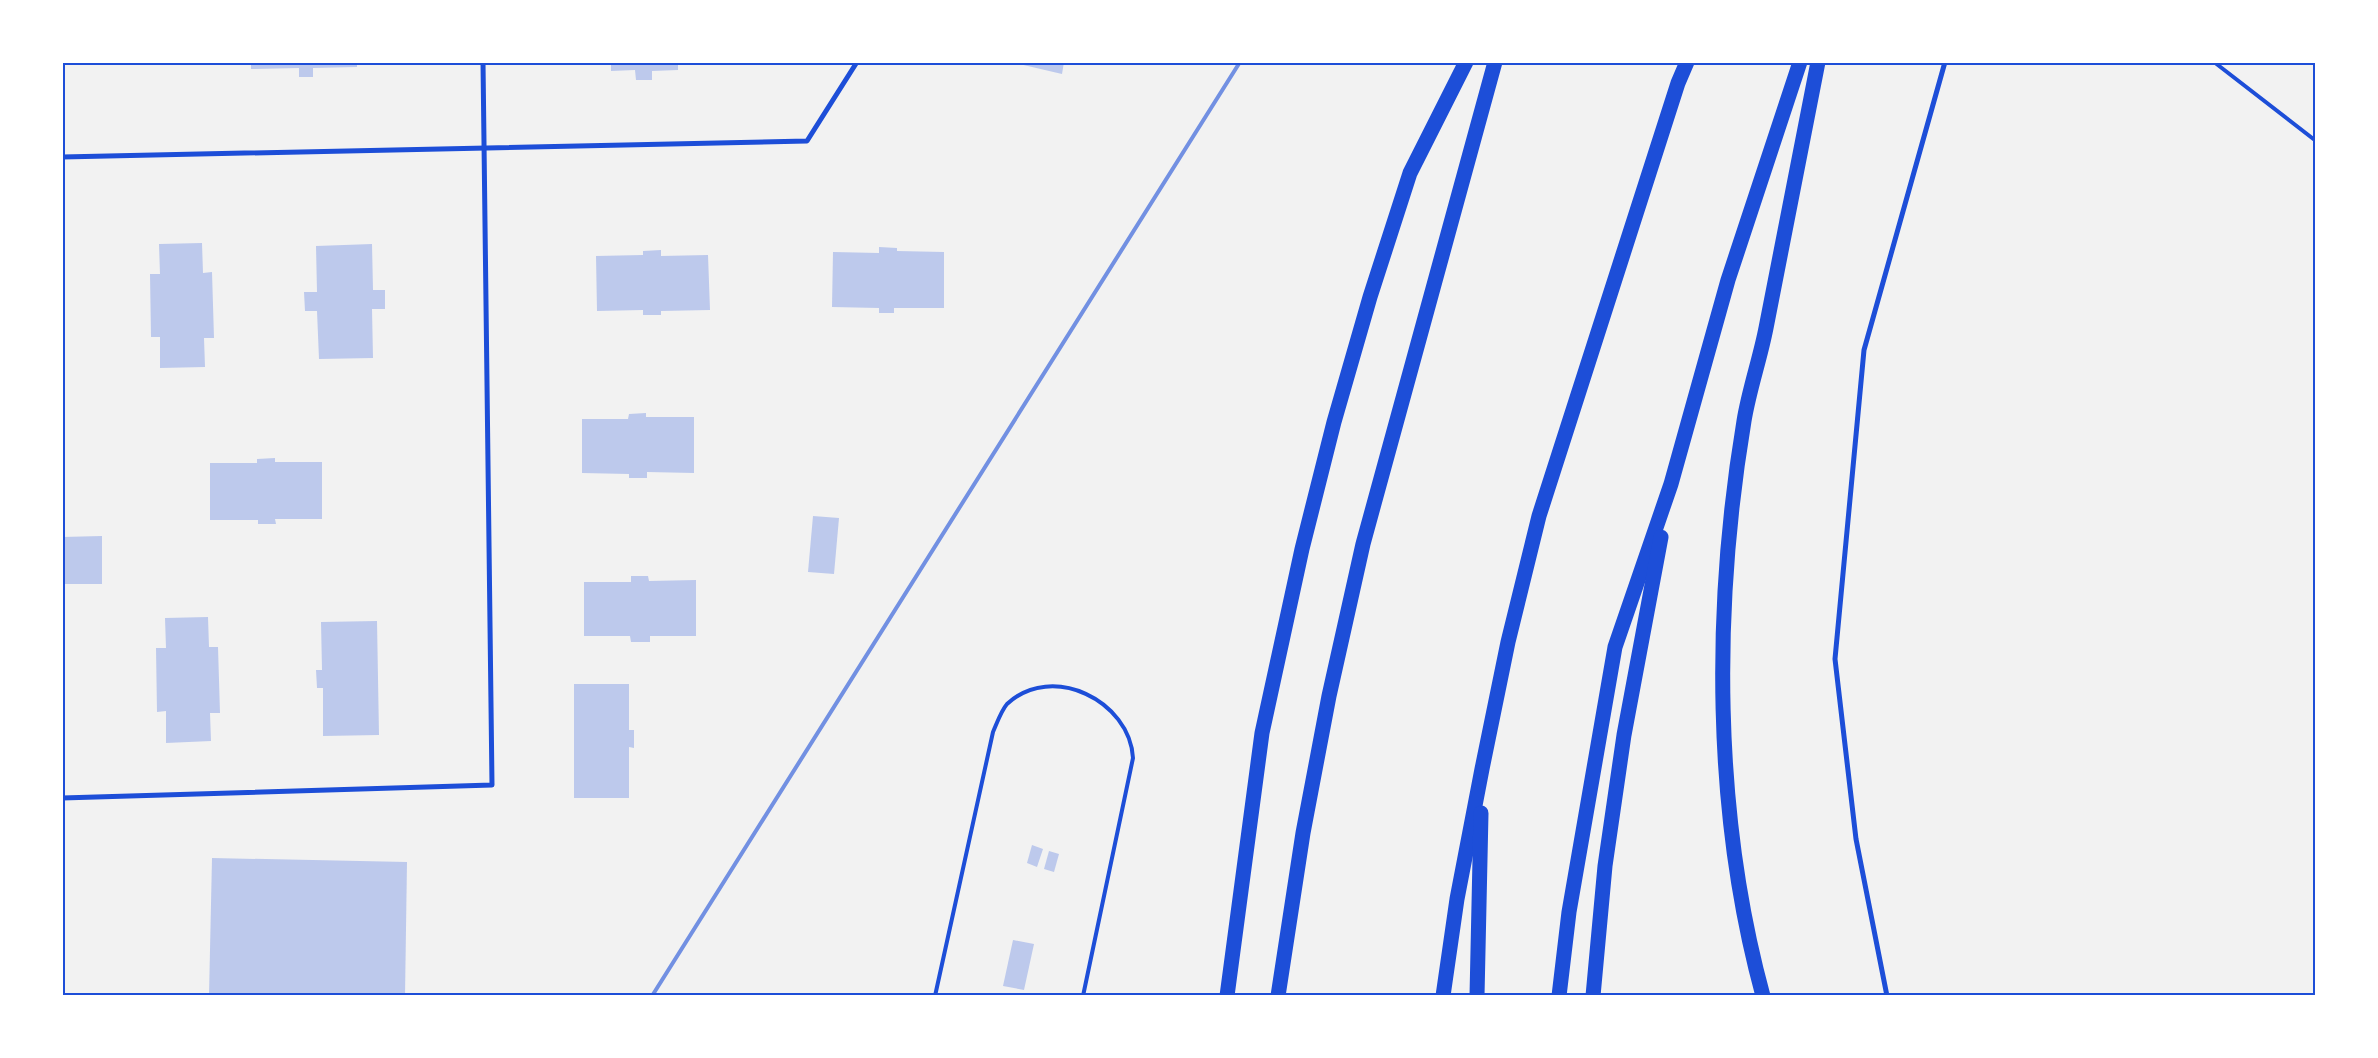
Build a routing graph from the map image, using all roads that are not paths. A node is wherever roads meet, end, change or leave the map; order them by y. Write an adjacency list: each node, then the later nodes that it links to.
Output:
1 (483, 62): 11 (street)
2 (857, 62): 11 (street)
3 (1466, 62): 18 (highway)
4 (1495, 62): 19 (highway)
5 (1686, 62): 14 (highway)
6 (1800, 62): 13 (highway)
7 (1818, 62): 24 (highway)
8 (1945, 62): 25 (street)
9 (2214, 62): 10 (lane)
10 (2316, 142)
11 (484, 148): 12 (street); 15 (street)
12 (62, 157)
13 (1671, 484): 22 (highway); 23 (highway)
14 (1482, 769): 20 (highway); 21 (highway)
15 (62, 798)
16 (935, 996): 17 (lane)
17 (1083, 996)
18 (1227, 996)
19 (1278, 996)
20 (1443, 996)
21 (1477, 996)
22 (1559, 996)
23 (1593, 996)
24 (1763, 996)
25 (1887, 996)

